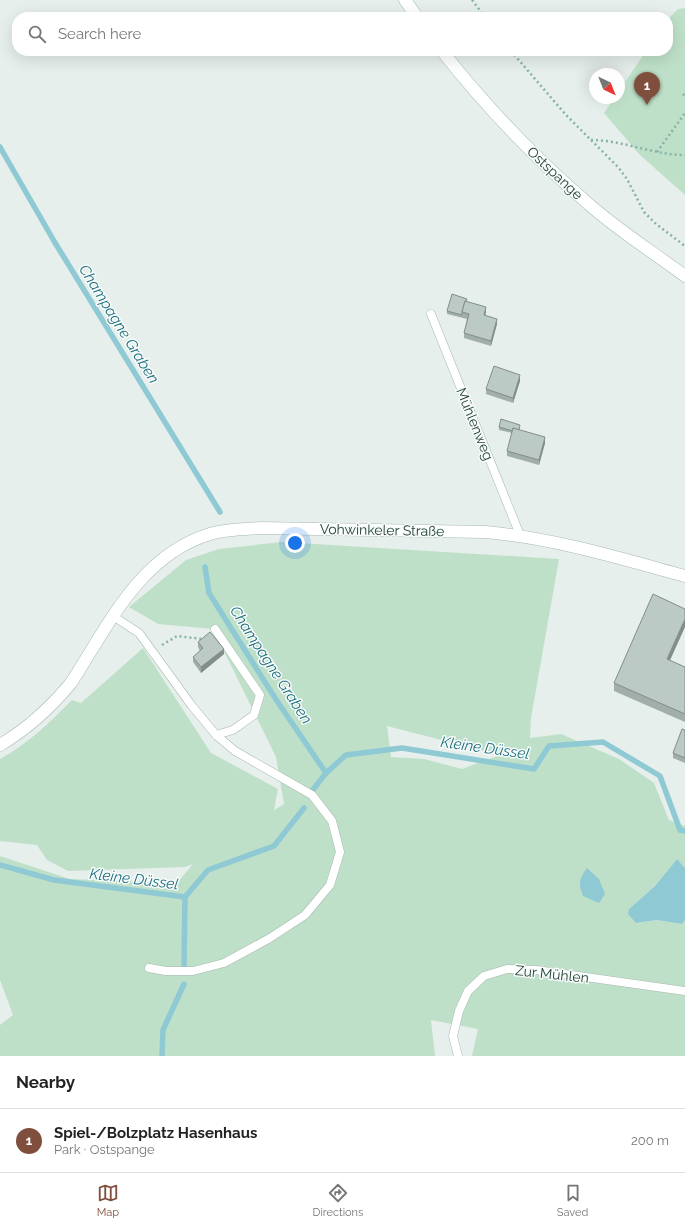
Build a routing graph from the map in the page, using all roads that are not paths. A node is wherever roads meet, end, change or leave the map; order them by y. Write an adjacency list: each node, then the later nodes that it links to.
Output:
1 (405, 0): 2 (street)
2 (413, 12)
3 (446, 56): 4 (street, Ostspange)
4 (685, 276)
5 (431, 314): 6 (lane, Mühlenweg)
6 (520, 535): 7 (street, Vohwinkeler Straße); 8 (street, Vohwinkeler Straße)
7 (685, 576)
8 (113, 616): 10 (lane); 11 (street, Vohwinkeler Straße)
9 (215, 629): 10 (lane)
10 (216, 735): 12 (lane)
11 (0, 745)
12 (149, 968)
13 (685, 991): 14 (lane, Zur Mühlen)
14 (458, 1056)

